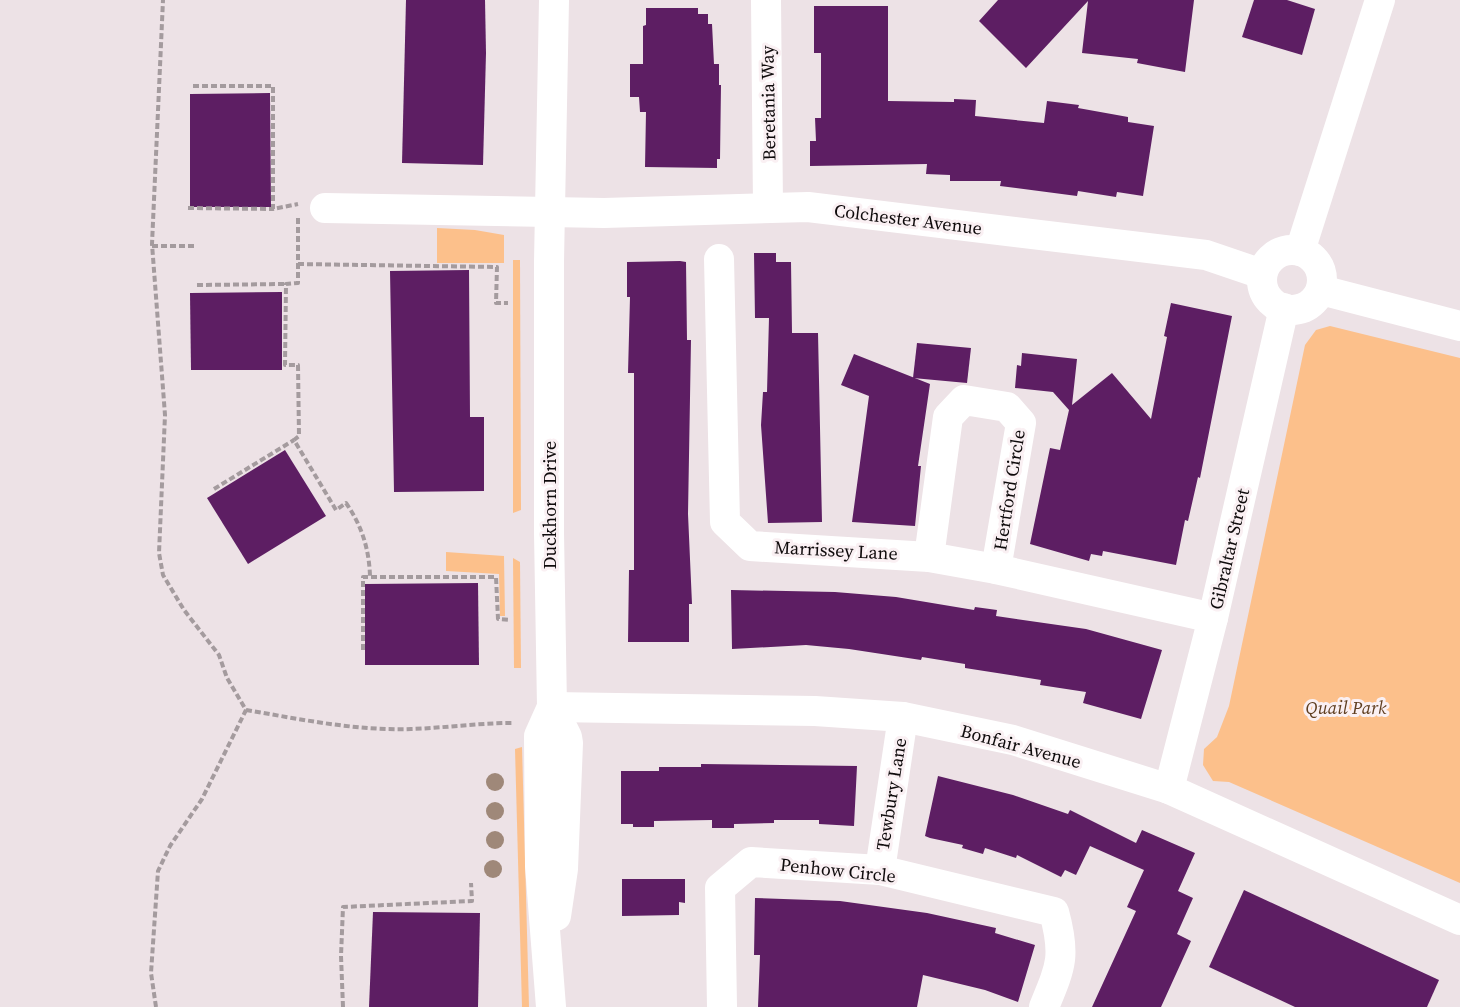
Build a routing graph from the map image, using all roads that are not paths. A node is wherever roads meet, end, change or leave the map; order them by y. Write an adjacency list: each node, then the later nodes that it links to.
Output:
1 (555, 0): 6 (street, Duckhorn Drive)
2 (766, 0): 4 (street, Beretania Way)
3 (1380, 0): 7 (street)
4 (768, 206): 6 (street, Colchester Avenue); 9 (street, Colchester Avenue)
5 (325, 208): 6 (street, Colchester Avenue)
6 (550, 212): 16 (street, Duckhorn Drive)
7 (1300, 251): 9 (street); 10 (street)
8 (720, 259): 13 (street, Marrissey Lane)
9 (1262, 274): 11 (street)
10 (1321, 290): 11 (street); 12 (street)
11 (1284, 309): 15 (street, Gibraltar Street)
12 (1460, 326)
13 (929, 557): 14 (street, Marrissey Lane); 14 (street, Hertford Circle)
14 (996, 568): 15 (street, Marrissey Lane)
15 (1214, 618): 18 (street, Gibraltar Street)
16 (552, 707): 17 (street, Bonfair Avenue); 21 (street)
17 (903, 717): 18 (street, Bonfair Avenue); 19 (street, Tewbury Lane)
18 (1169, 789): 20 (street, Bonfair Avenue)
19 (880, 870): 22 (street, Penhow Circle); 23 (street, Penhow Circle)
20 (1460, 920)
21 (551, 1007)
22 (722, 1007)
23 (1044, 1007)

